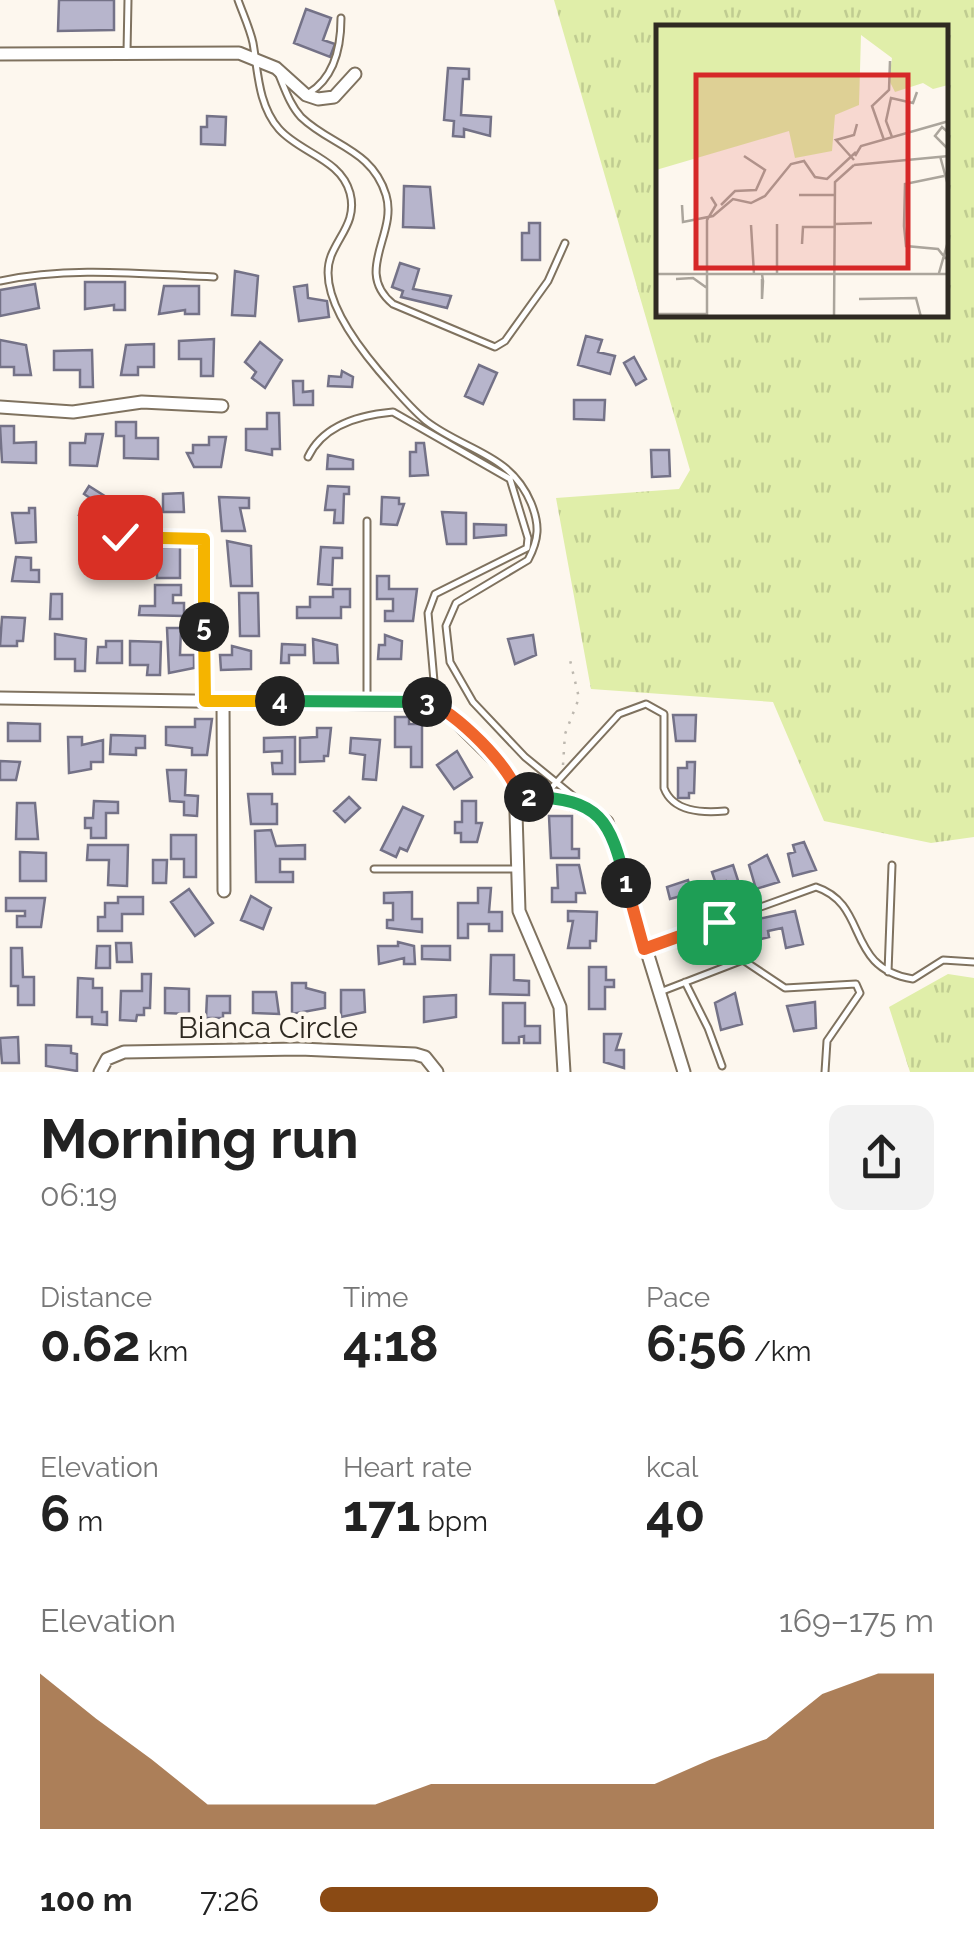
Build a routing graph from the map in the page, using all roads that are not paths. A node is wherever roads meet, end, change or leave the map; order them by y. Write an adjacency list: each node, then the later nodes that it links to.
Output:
1 (128, 0): 4 (lane)
2 (238, 0): 6 (lane)
3 (341, 18): 9 (lane)
4 (127, 52): 5 (street); 6 (street)
5 (0, 54)
6 (252, 55): 7 (street); 25 (lane)
7 (276, 68): 9 (street); 10 (lane)
8 (355, 74): 9 (street)
9 (306, 95)
10 (565, 243)
11 (214, 277): 12 (lane)
12 (0, 281)
13 (383, 404): 16 (lane)
14 (222, 406): 15 (street)
15 (0, 407)
16 (393, 412): 17 (lane); 24 (lane)
17 (308, 457)
18 (367, 521): 23 (lane)
19 (120, 537): 21 (street)
20 (0, 698): 21 (street)
21 (205, 701): 22 (street)
22 (223, 701): 23 (street); 33 (street)
23 (367, 702): 24 (street)
24 (436, 704): 26 (street)
25 (555, 782): 27 (lane); 28 (lane); 29 (lane)
26 (518, 797): 27 (street); 31 (street)
27 (544, 797): 28 (street)
28 (585, 808): 34 (street)
29 (725, 812)
30 (892, 865): 36 (lane)
31 (518, 868): 32 (lane); 42 (street)
32 (374, 869)
33 (224, 890)
34 (644, 949): 36 (lane); 38 (street)
35 (974, 962): 36 (lane)
36 (888, 972)
37 (684, 982): 38 (lane); 39 (lane); 44 (lane)
38 (660, 992): 43 (street)
39 (722, 1066)
40 (100, 1072): 41 (street, Bianca Circle)
41 (438, 1072)
42 (564, 1072)
43 (684, 1072)
44 (825, 1072)

